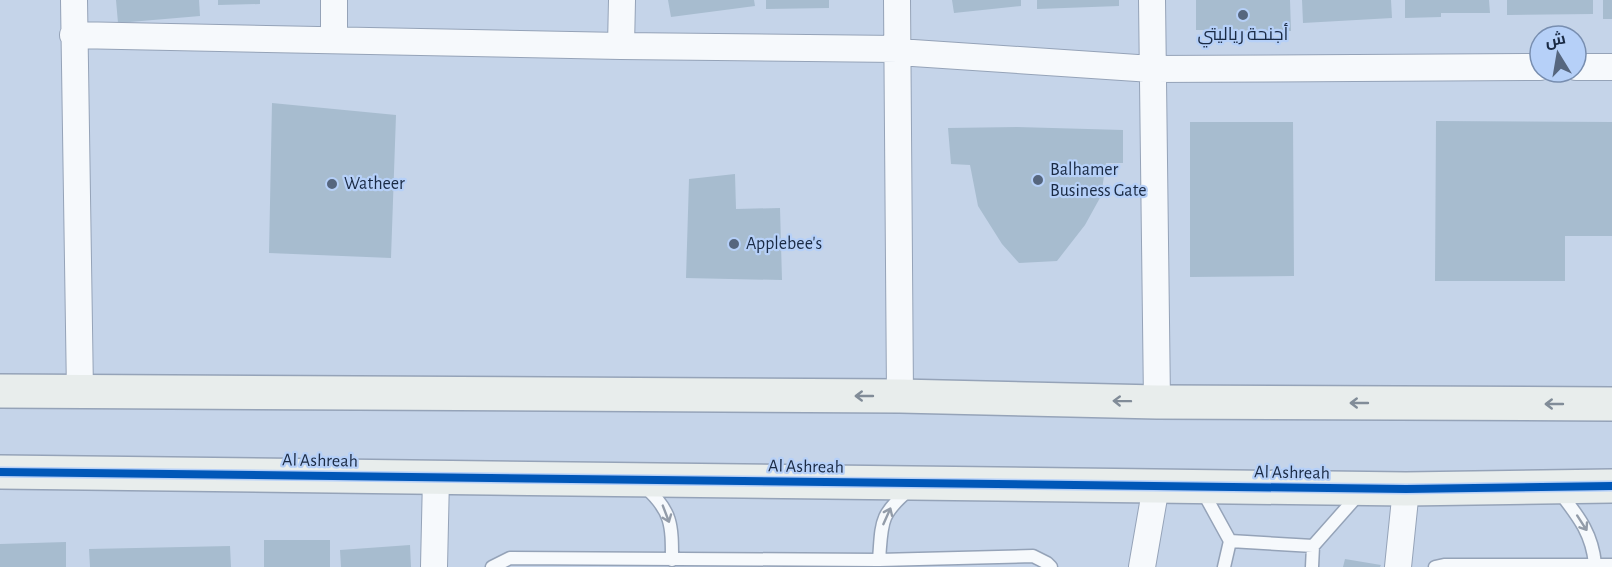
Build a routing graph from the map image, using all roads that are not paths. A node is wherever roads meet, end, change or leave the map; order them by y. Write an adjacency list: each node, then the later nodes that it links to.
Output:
1 (74, 0): 6 (street)
2 (334, 0): 7 (street)
3 (622, 0): 8 (street)
4 (897, 0): 9 (street)
5 (1152, 0): 13 (street)
6 (73, 35): 7 (street); 15 (street)
7 (334, 40): 8 (street)
8 (621, 46): 9 (street)
9 (898, 50): 13 (street); 16 (street)
10 (1528, 67): 13 (street)
11 (1588, 67): 12 (street)
12 (1612, 67)
13 (1152, 69): 17 (street)
14 (0, 391): 15 (street)
15 (80, 393): 16 (street, one-way to 15)
16 (900, 396): 17 (street, one-way to 16)
17 (1157, 402): 18 (street, one-way to 17)
18 (1612, 404)
19 (0, 472): 20 (street, Al Ashreah)
20 (436, 478): 21 (street, Al Ashreah); 35 (street)
21 (638, 480): 22 (street, Al Ashreah); 31 (lane, one-way to 31)
22 (917, 483): 23 (street, Al Ashreah); 32 (lane, one-way to 22)
23 (1156, 486): 25 (street, Al Ashreah); 38 (street)
24 (1612, 486): 26 (street, Al Ashreah)
25 (1200, 487): 27 (street, Al Ashreah); 29 (lane)
26 (1555, 487): 28 (street, Al Ashreah); 33 (lane, one-way to 33)
27 (1364, 489): 28 (street, Al Ashreah); 30 (lane)
28 (1406, 489): 41 (street)
29 (1230, 541): 30 (lane); 39 (lane)
30 (1313, 546): 40 (lane)
31 (672, 560): 32 (lane); 36 (lane)
32 (879, 560): 37 (lane)
33 (1595, 564): 34 (lane); 42 (lane)
34 (1612, 565)
35 (434, 567)
36 (492, 567)
37 (1051, 567)
38 (1142, 567)
39 (1224, 567)
40 (1312, 567)
41 (1398, 567)
42 (1435, 567)

